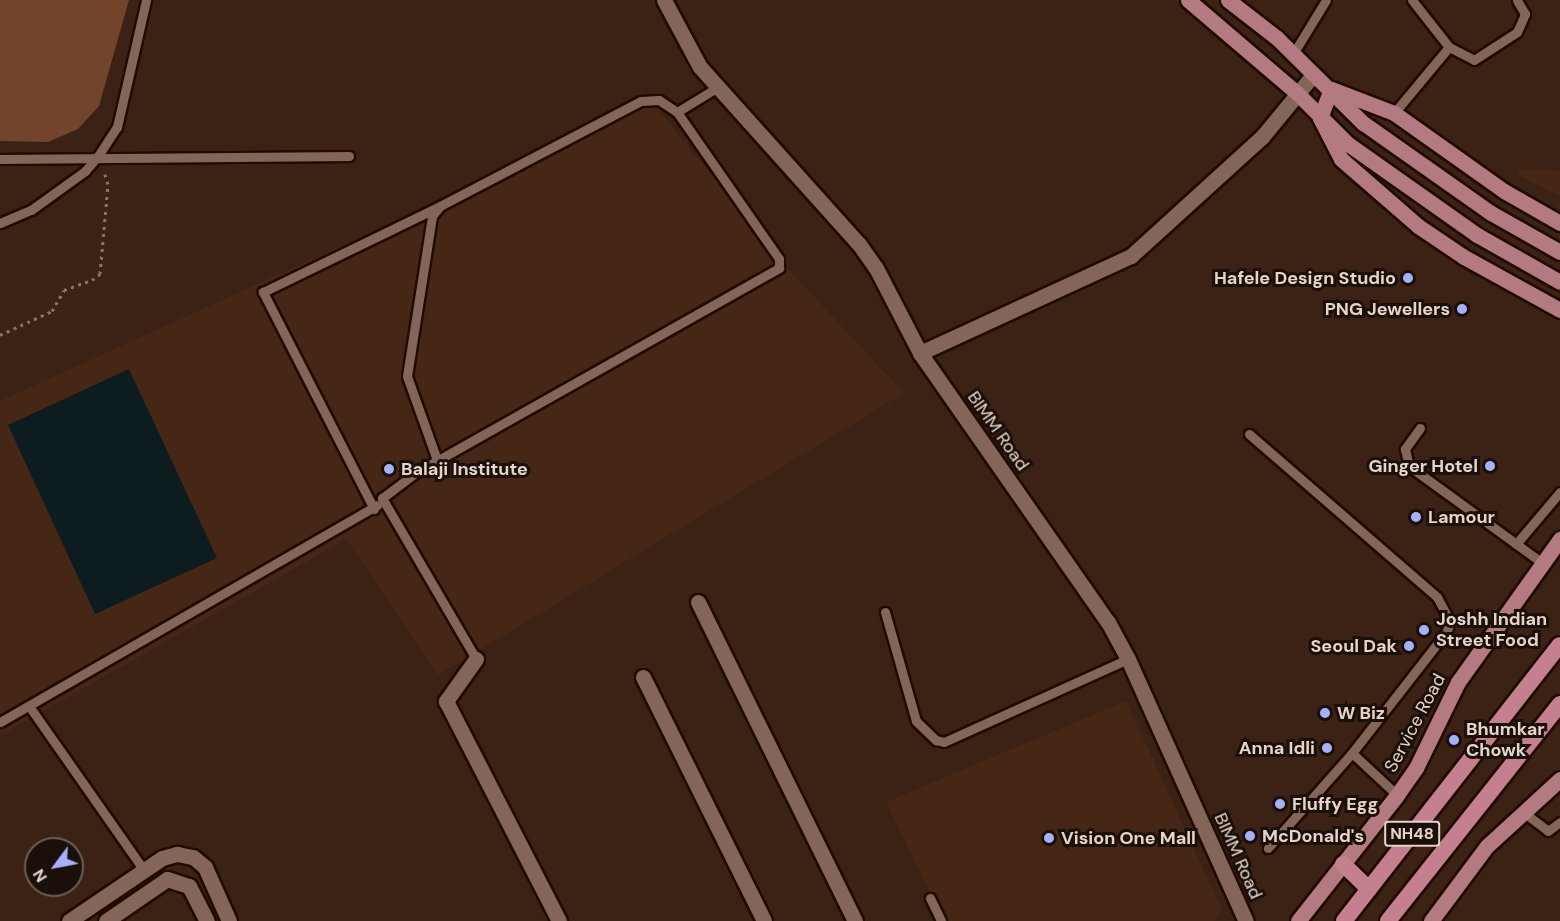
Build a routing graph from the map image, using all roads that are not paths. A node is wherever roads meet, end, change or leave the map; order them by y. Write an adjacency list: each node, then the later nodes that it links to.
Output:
1 (146, 0): 17 (lane)
2 (664, 0): 11 (street, BIMM Road)
3 (1188, 0): 13 (main road)
4 (1228, 0): 9 (main road)
5 (1326, 0): 9 (lane)
6 (1412, 0): 8 (lane)
7 (1517, 0): 8 (lane)
8 (1449, 47): 15 (lane)
9 (1293, 54): 10 (main road)
10 (1313, 75): 12 (main road); 13 (street)
11 (718, 87): 14 (lane); 26 (street, BIMM Road)
12 (1331, 89): 15 (main road); 16 (main road); 23 (main road)
13 (1298, 94): 16 (main road); 26 (street)
14 (677, 112): 20 (lane); 29 (lane)
15 (1394, 113): 22 (main road)
16 (1320, 118): 24 (main road); 25 (main road)
17 (98, 156): 18 (lane); 19 (lane); 21 (lane)
18 (349, 156)
19 (0, 159)
20 (446, 203): 29 (lane); 32 (lane)
21 (0, 223)
22 (1560, 223)
23 (1560, 252)
24 (1560, 282)
25 (1560, 310)
26 (920, 353): 40 (street, BIMM Road)
27 (1420, 428): 34 (lane)
28 (1249, 434): 45 (lane)
29 (437, 460): 31 (lane)
30 (1560, 492): 34 (lane)
31 (382, 498): 32 (lane); 39 (lane)
32 (374, 509): 43 (lane)
33 (1560, 539): 35 (main road, Service Road)
34 (1516, 544): 35 (lane)
35 (1541, 562): 47 (main road, Service Road)
36 (698, 602): 62 (street)
37 (885, 612): 40 (lane)
38 (1560, 645): 54 (highway, NH48)
39 (476, 659): 60 (street)
40 (1128, 659): 64 (street, BIMM Road)
41 (643, 676): 61 (street)
42 (1560, 704): 67 (highway, NH48)
43 (28, 706): 44 (lane); 52 (lane)
44 (0, 722)
45 (1352, 753): 47 (lane); 50 (lane)
46 (1560, 779): 48 (main road)
47 (1397, 795): 51 (main road, Service Road)
48 (1523, 812): 49 (lane); 68 (main road)
49 (1560, 822)
50 (1268, 848)
51 (1343, 864): 54 (highway); 65 (main road, Service Road)
52 (144, 870): 53 (street); 56 (street); 59 (street)
53 (154, 885): 57 (street); 58 (street)
54 (1369, 889): 66 (highway, NH48)
55 (930, 898): 63 (lane)
56 (69, 921)
57 (106, 921)
58 (207, 921)
59 (229, 921)
60 (559, 921)
61 (764, 921)
62 (855, 921)
63 (941, 921)
64 (1246, 921)
65 (1298, 921)
66 (1344, 921)
67 (1388, 921)
68 (1431, 921)

